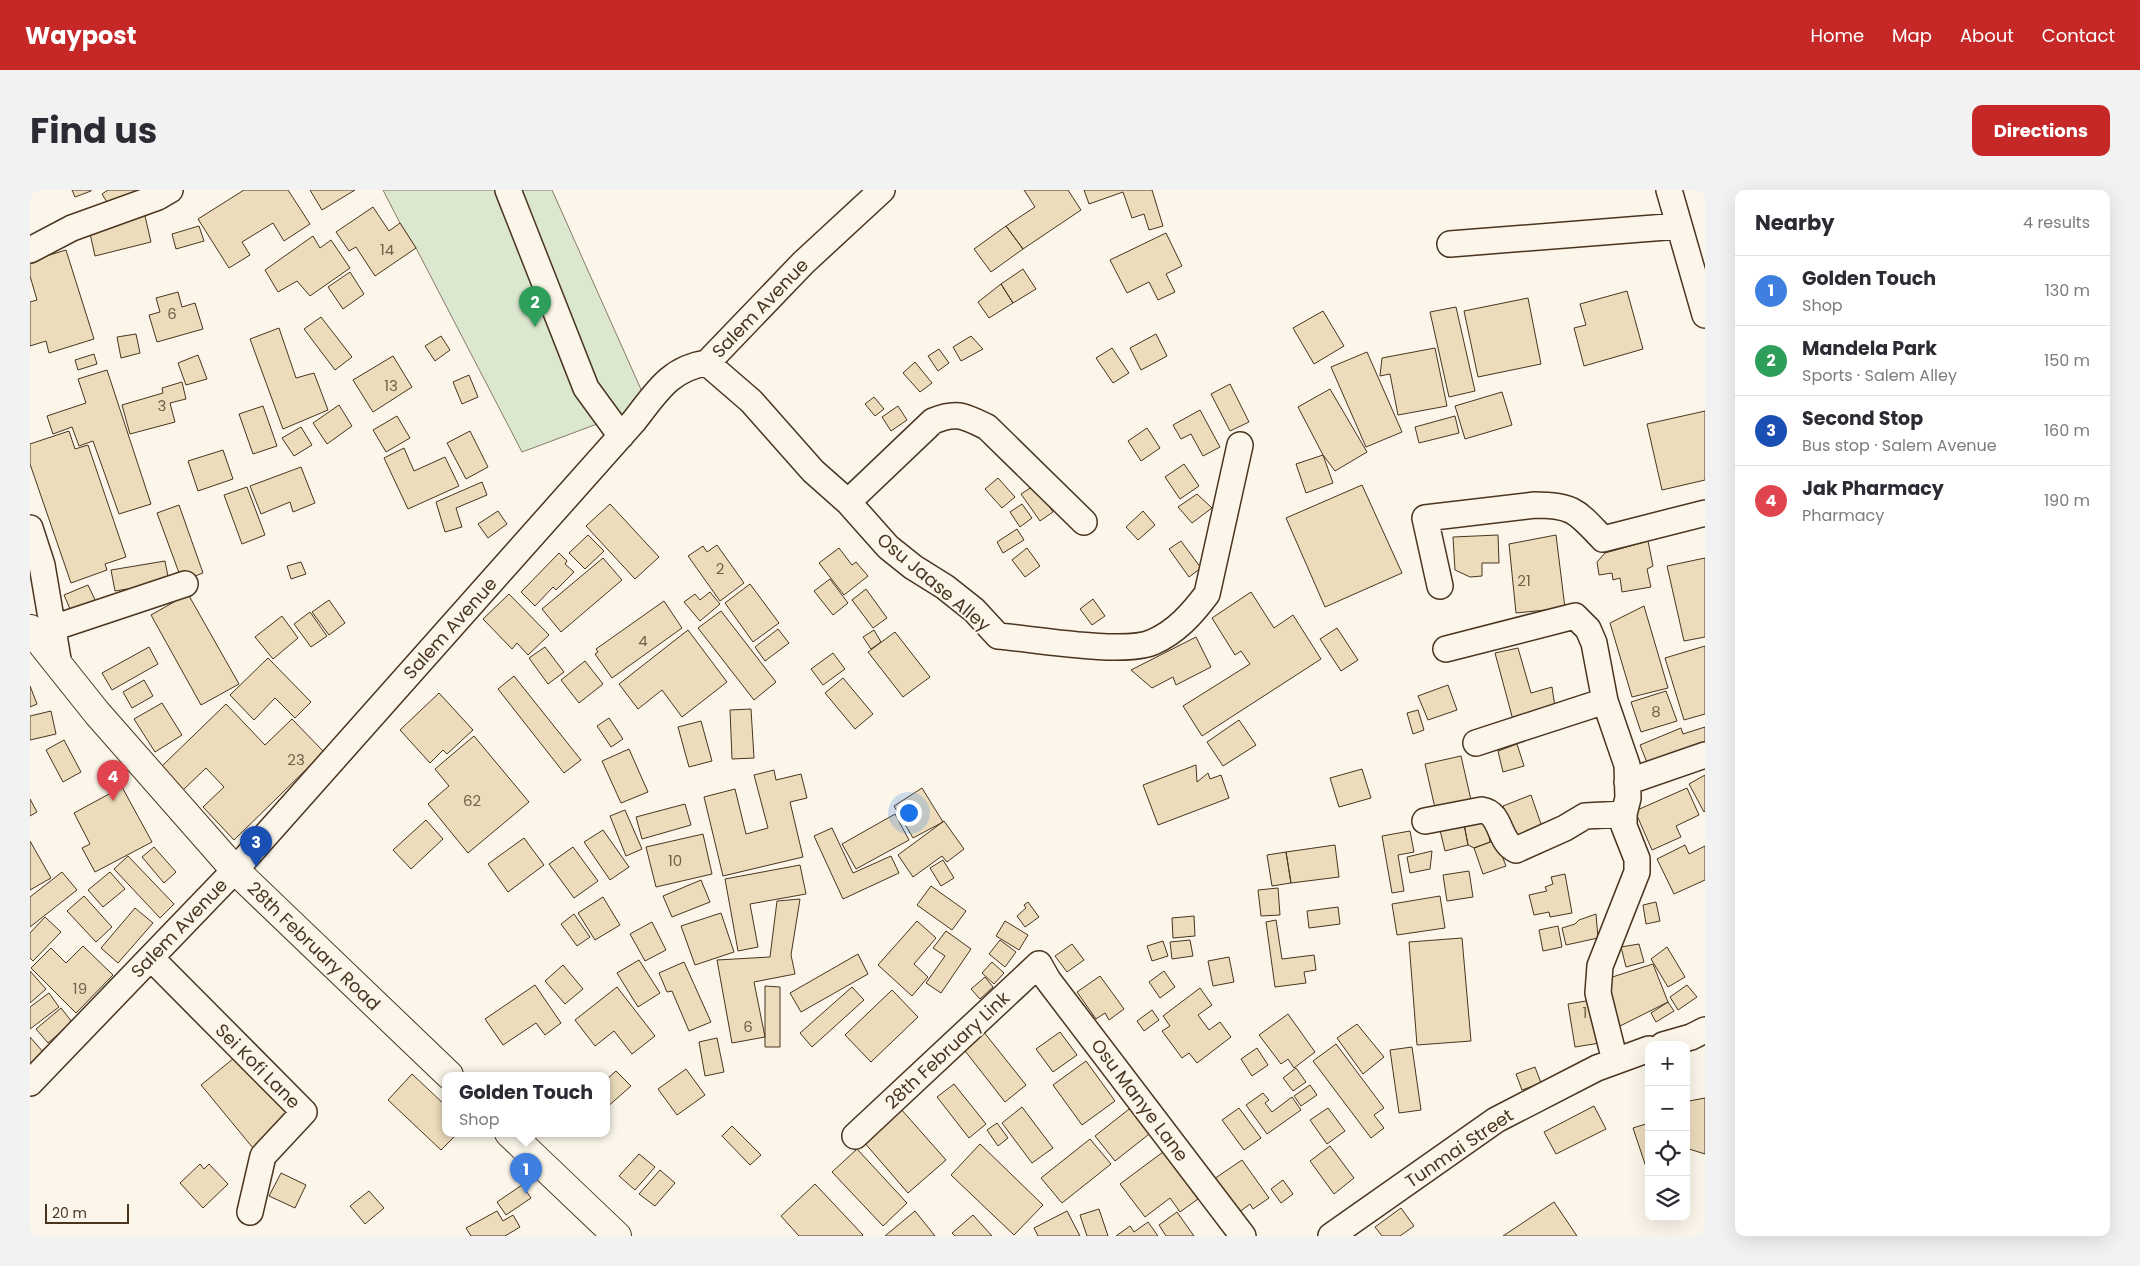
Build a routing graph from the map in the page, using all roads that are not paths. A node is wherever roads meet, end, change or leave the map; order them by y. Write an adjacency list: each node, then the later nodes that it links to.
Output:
1 (170, 190): 7 (street)
2 (508, 190): 10 (street)
3 (882, 190): 9 (street, Salem Avenue)
4 (1669, 190): 5 (street)
5 (1680, 226): 6 (street); 8 (street)
6 (1450, 244)
7 (30, 250)
8 (1705, 315)
9 (707, 363): 10 (street, Salem Avenue); 12 (street, Osu Jaase Alley)
10 (621, 436): 26 (street, Salem Avenue)
11 (1240, 445): 12 (street, Osu Jaase Alley)
12 (848, 502): 14 (street)
13 (1705, 513): 17 (street)
14 (1084, 522)
15 (30, 528): 18 (street)
16 (185, 584): 18 (street)
17 (1440, 586)
18 (42, 628): 26 (main road, 28th February Road)
19 (1446, 649): 20 (street)
20 (1605, 701): 21 (street); 23 (street)
21 (1476, 743)
22 (1705, 755): 23 (street)
23 (1627, 782): 24 (street)
24 (1624, 814): 25 (street); 32 (street)
25 (1425, 821)
26 (235, 870): 27 (street, Salem Avenue); 33 (main road, 28th February Road)
27 (151, 958): 34 (street, Salem Avenue); 37 (street, Sei Kofi Lane)
28 (1039, 964): 35 (street, 28th February Link); 39 (street, Osu Manye Lane)
29 (1700, 1035): 30 (street)
30 (1678, 1041)
31 (1645, 1050): 32 (street, Tunmai Street)
32 (1615, 1061): 40 (street, Tunmai Street)
33 (446, 1072)
34 (30, 1083)
35 (855, 1136)
36 (513, 1137): 38 (main road)
37 (250, 1212)
38 (617, 1236)
39 (1243, 1236)
40 (1331, 1236)

